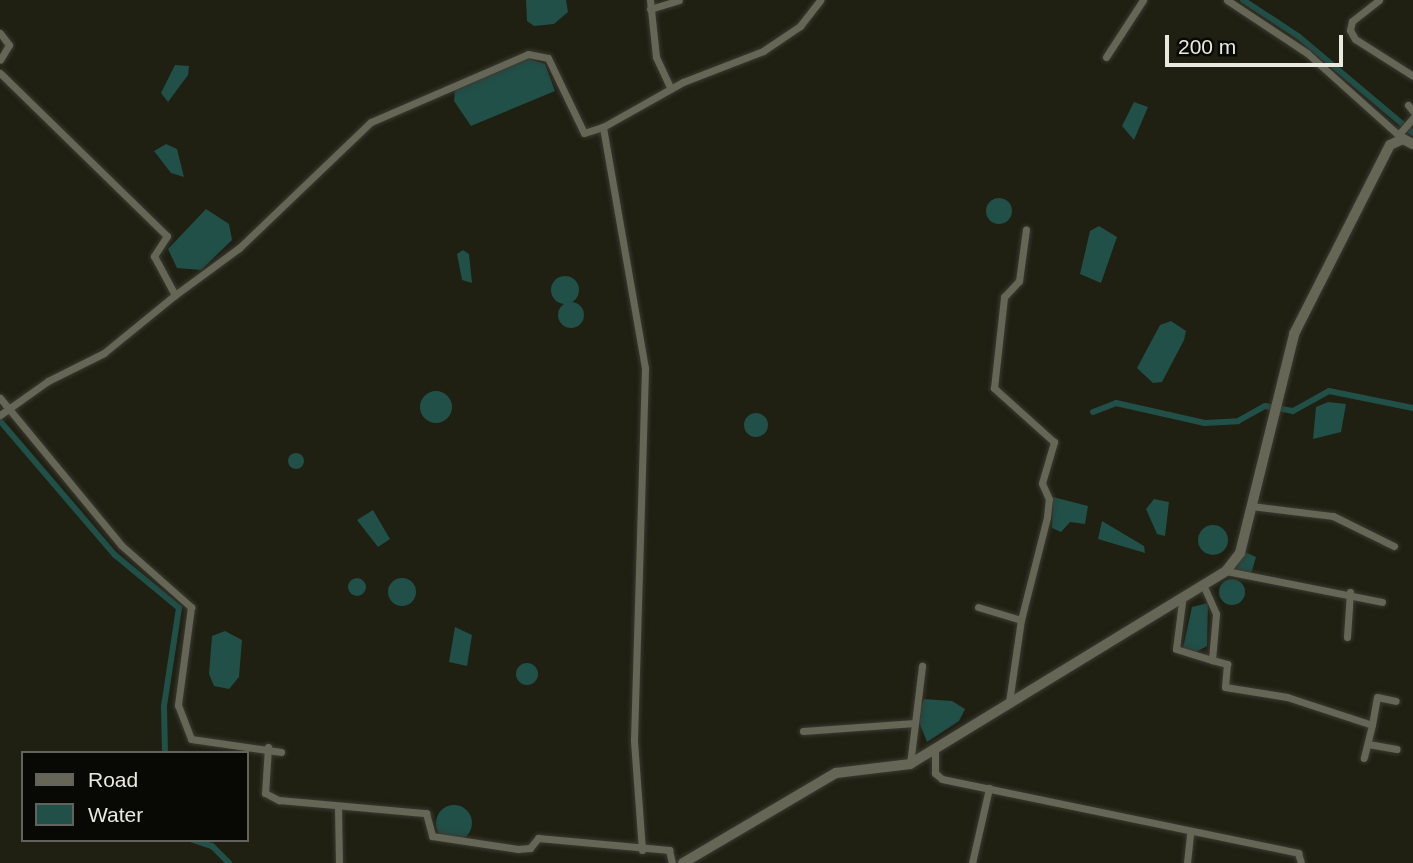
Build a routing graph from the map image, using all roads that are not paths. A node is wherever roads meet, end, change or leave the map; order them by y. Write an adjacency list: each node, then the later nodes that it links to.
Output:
1 (679, 0): 6 (street)
2 (818, 0): 12 (street)
3 (1143, 0): 8 (street)
4 (1379, 0): 11 (street)
5 (1231, 1): 15 (street)
6 (650, 4): 12 (street)
7 (0, 33): 9 (street)
8 (1105, 57)
9 (0, 60)
10 (0, 73): 17 (street)
11 (1413, 76)
12 (671, 89): 14 (street)
13 (1411, 119): 15 (street)
14 (603, 127): 17 (street); 47 (street)
15 (1405, 136): 20 (main road)
16 (1026, 229): 28 (street)
17 (175, 295): 19 (street)
18 (0, 398): 19 (street)
19 (5, 411): 38 (street)
20 (1251, 506): 21 (street); 22 (main road)
21 (1394, 546)
22 (1226, 571): 23 (main road); 24 (street)
23 (1205, 589): 25 (main road); 30 (street)
24 (1350, 592): 26 (street); 29 (street)
25 (1182, 602): 30 (street); 33 (main road)
26 (1382, 602)
27 (978, 607): 28 (street)
28 (1021, 620): 33 (street)
29 (1347, 636)
30 (1212, 660): 35 (street)
31 (922, 666): 34 (street)
32 (1396, 701): 35 (street)
33 (1009, 702): 39 (main road)
34 (915, 723): 36 (street); 43 (street)
35 (1372, 725): 37 (street)
36 (803, 732)
37 (1368, 744): 40 (street); 42 (street)
38 (268, 747): 41 (street); 45 (street)
39 (935, 748): 43 (main road); 44 (street)
40 (1397, 749)
41 (281, 752)
42 (1364, 758)
43 (910, 764): 50 (main road)
44 (989, 788): 46 (street); 51 (street)
45 (338, 807): 47 (street); 48 (street)
46 (1190, 833): 52 (street); 53 (street)
47 (642, 850): 49 (street)
48 (339, 863)
49 (672, 863)
50 (683, 863)
51 (972, 863)
52 (1187, 863)
53 (1301, 863)

